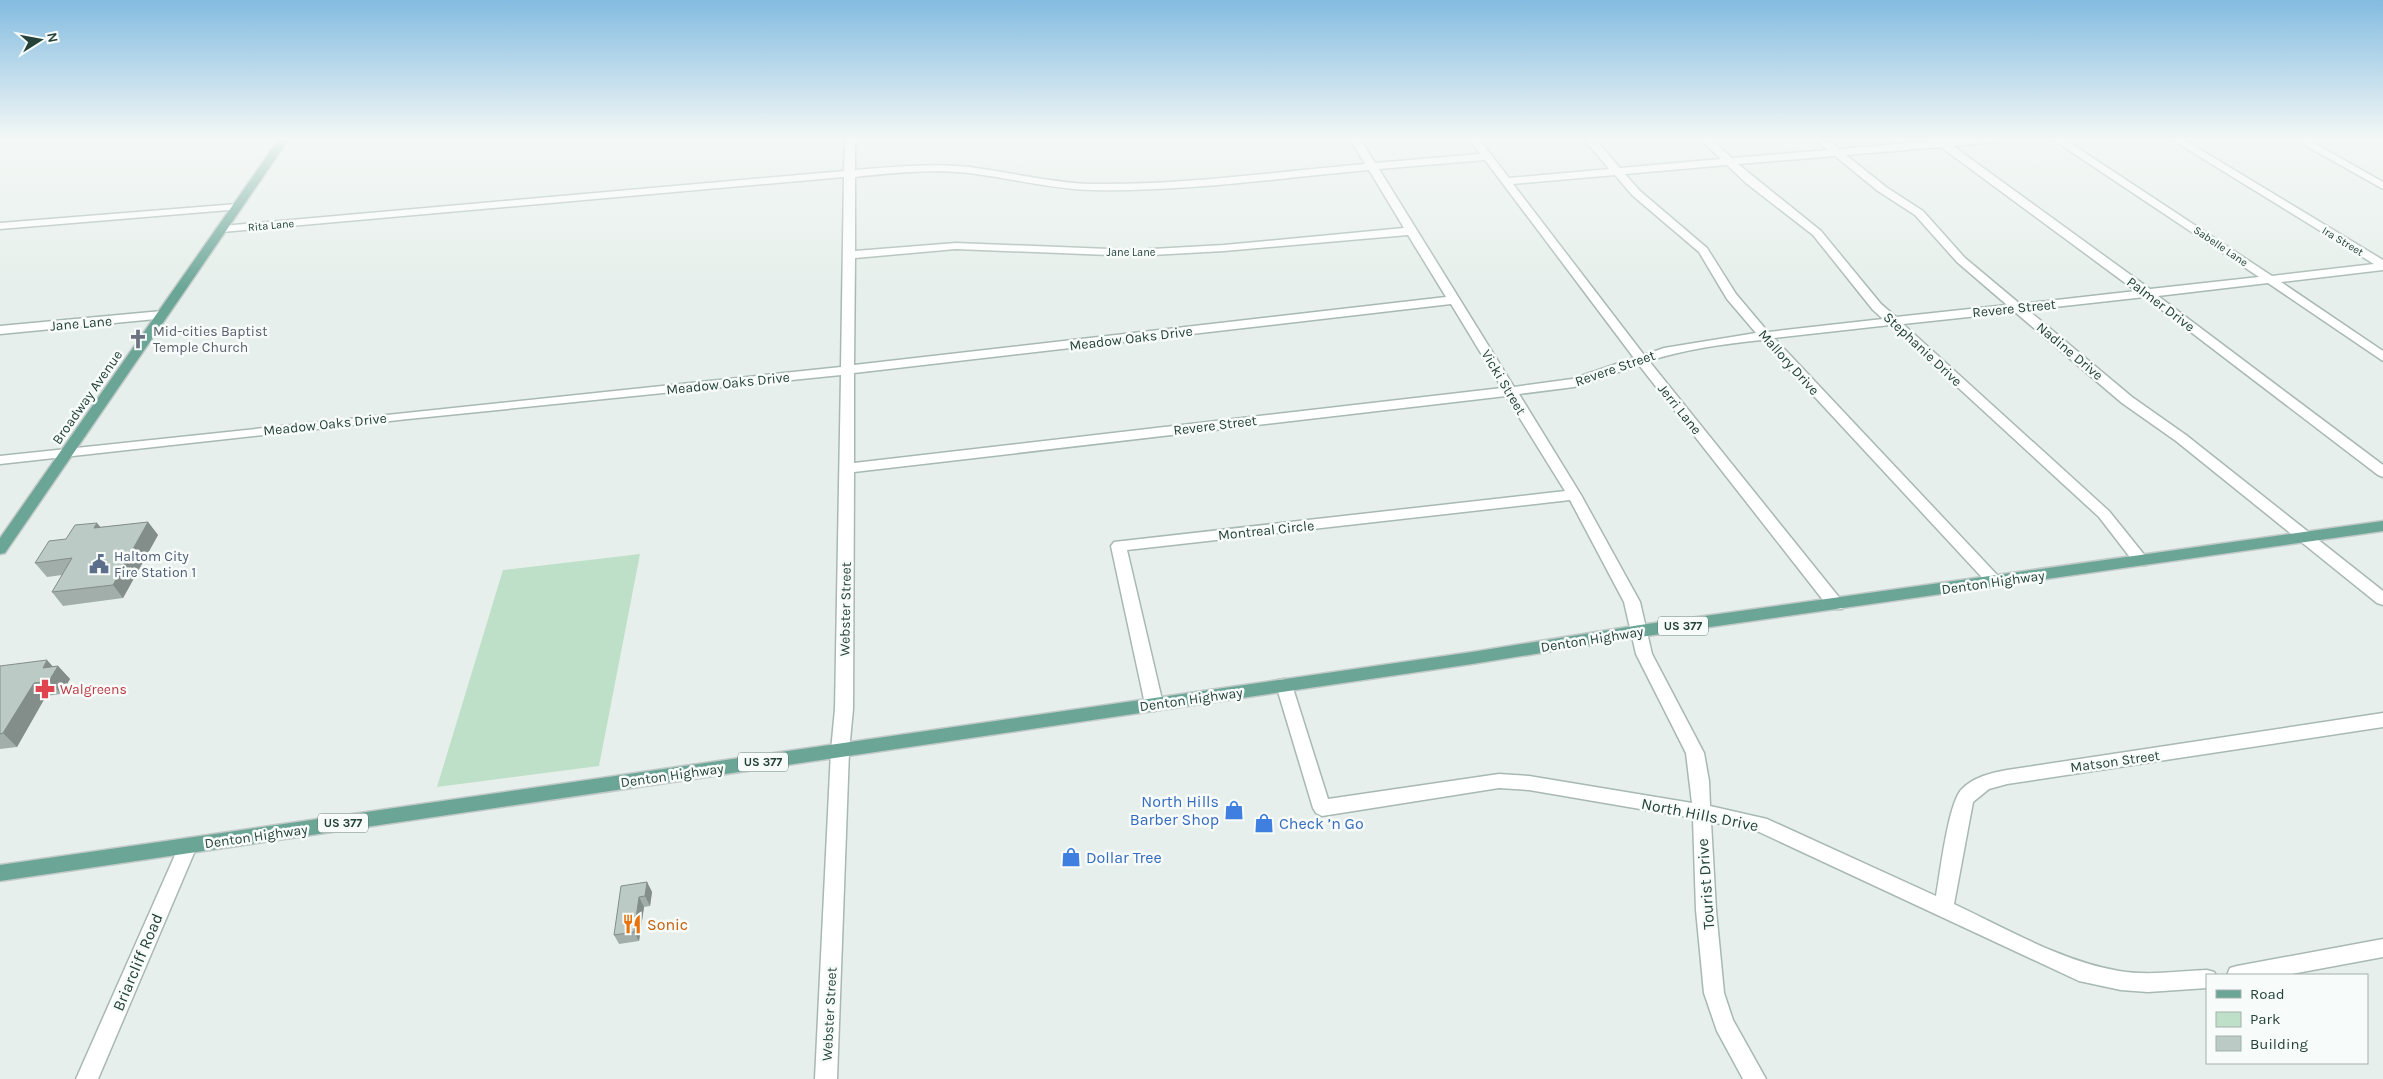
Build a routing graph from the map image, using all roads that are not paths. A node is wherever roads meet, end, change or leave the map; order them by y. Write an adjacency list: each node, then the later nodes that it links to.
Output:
1 (249, 189): 12 (main road, Broadway Avenue)
2 (678, 189): 14 (street, Rita Lane)
3 (850, 189): 16 (street, Webster Street)
4 (1386, 189): 15 (street, Vicki Street)
5 (1512, 189): 27 (street, Jerri Lane)
6 (1633, 189): 25 (street, Mallory Drive)
7 (1760, 189): 23 (street, Stephanie Drive)
8 (1883, 189): 21 (street, Nadine Drive)
9 (2005, 189): 19 (street, Palmer Drive)
10 (2134, 189): 18 (street, Sabelle Lane)
11 (2258, 189): 17 (street, Ira Street)
12 (237, 207): 13 (street, Rita Lane); 14 (main road, Broadway Avenue)
13 (0, 226)
14 (222, 230): 22 (main road, Broadway Avenue)
15 (1412, 231): 16 (street, Jane Lane); 20 (street, Vicki Street)
16 (849, 255): 28 (street, Webster Street)
17 (2383, 266): 18 (street, Revere Street)
18 (2268, 279): 19 (street, Revere Street); 26 (street, Sabelle Lane)
19 (2148, 293): 21 (street, Revere Street); 33 (street, Palmer Drive)
20 (1456, 300): 28 (street, Meadow Oaks Drive); 29 (street, Vicki Street)
21 (2017, 307): 23 (street, Revere Street); 36 (street, Nadine Drive)
22 (162, 315): 24 (street, Jane Lane); 30 (main road, Broadway Avenue)
23 (1894, 321): 25 (street, Revere Street); 38 (street, Stephanie Drive)
24 (0, 330)
25 (1765, 336): 27 (street, Revere Street); 39 (street, Mallory Drive)
26 (2383, 357)
27 (1641, 360): 29 (street, Revere Street); 41 (street, Jerri Lane)
28 (848, 370): 30 (street, Meadow Oaks Drive); 32 (street, Webster Street)
29 (1509, 390): 32 (street, Revere Street); 34 (street, Vicki Street)
30 (67, 453): 31 (street, Meadow Oaks Drive); 37 (main road, Broadway Avenue)
31 (0, 460)
32 (847, 468): 46 (street, Webster Street)
33 (2383, 472)
34 (1574, 495): 42 (street, Vicki Street); 44 (street, Montreal Circle)
35 (2383, 526): 36 (main road, Denton Highway / US 377)
36 (2304, 537): 38 (main road, Denton Highway / US 377); 40 (street, Nadine Drive)
37 (0, 549)
38 (2140, 561): 39 (main road, Denton Highway / US 377)
39 (1995, 582): 41 (main road, Denton Highway / US 377)
40 (2383, 599)
41 (1836, 605): 42 (main road, Denton Highway / US 377)
42 (1640, 631): 43 (main road, Denton Highway / US 377); 47 (street, Tourist Drive)
43 (1284, 685): 44 (main road, Denton Highway / US 377); 47 (street, North Hills Drive)
44 (1154, 704): 46 (main road, Denton Highway / US 377)
45 (2383, 720): 50 (street, Matson Street)
46 (840, 751): 48 (main road, Denton Highway / US 377); 55 (street, Webster Street)
47 (1701, 812): 50 (street, North Hills Drive); 56 (street, Tourist Drive)
48 (188, 846): 49 (main road, Denton Highway / US 377); 54 (street, Briarcliff Road)
49 (0, 873)
50 (1943, 910): 53 (street, North Hills Drive)
51 (2383, 948): 52 (street)
52 (2242, 974)
53 (2206, 979)
54 (87, 1079)
55 (826, 1079)
56 (1755, 1079)

